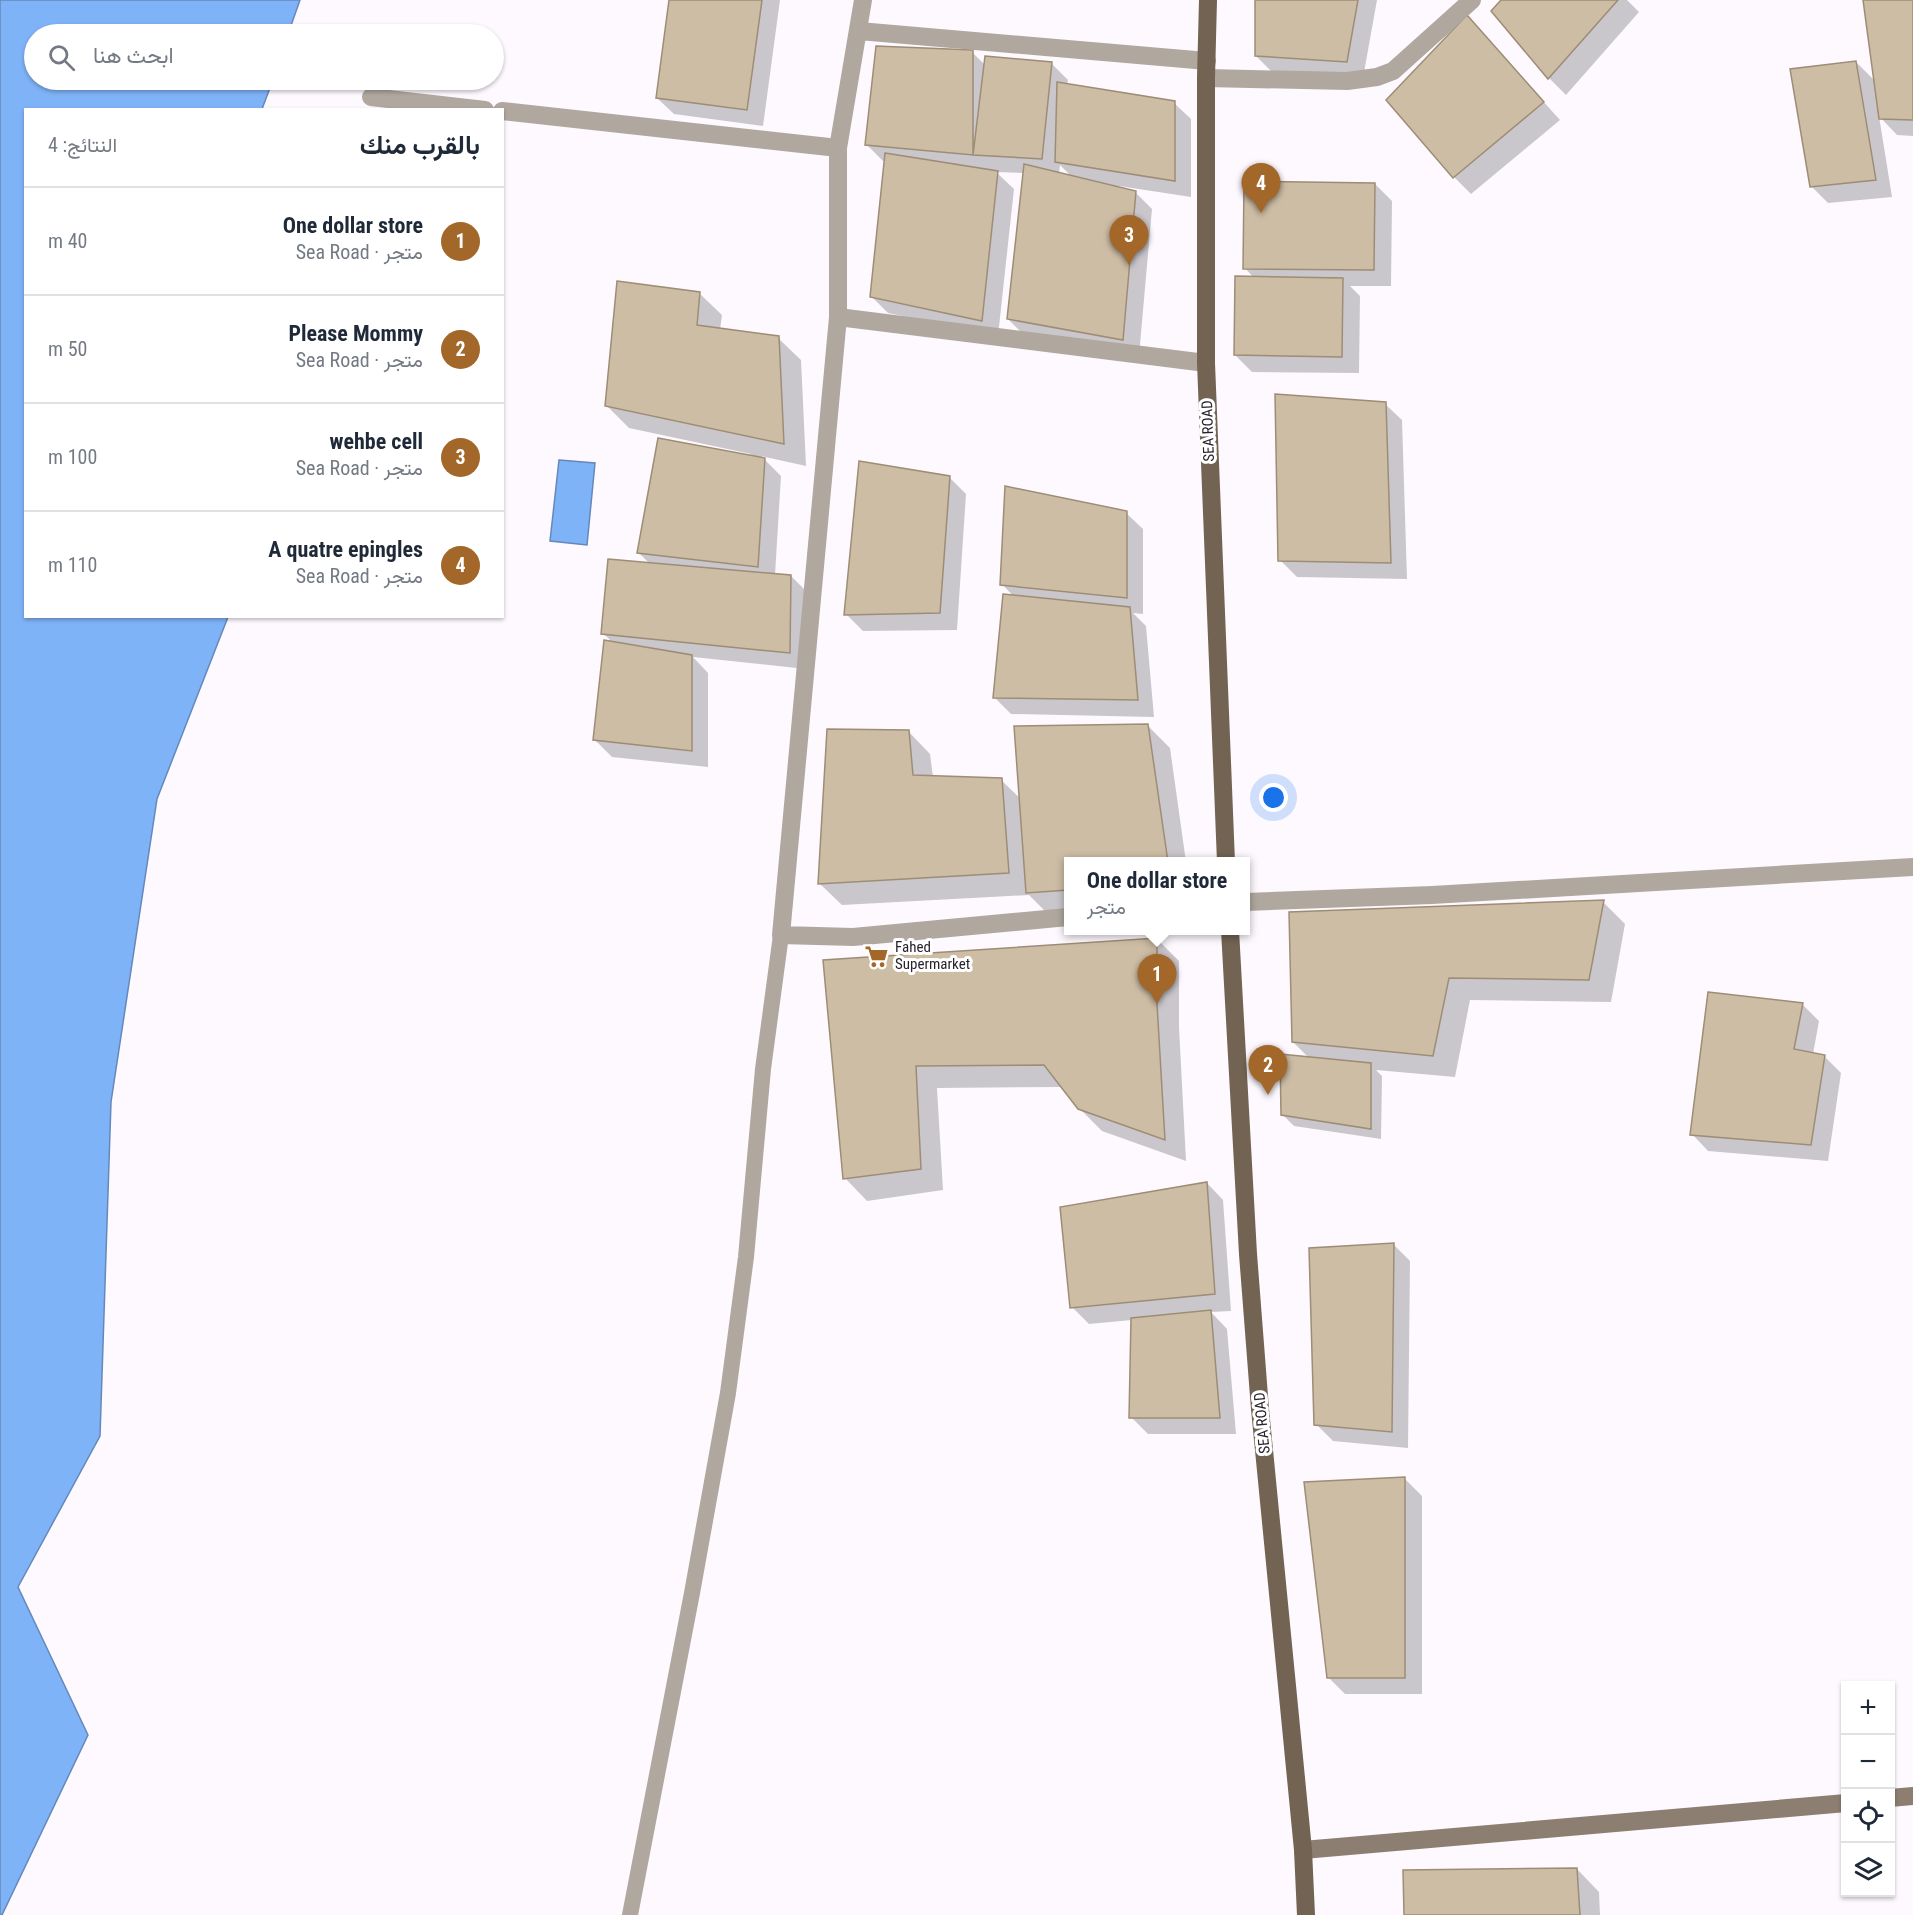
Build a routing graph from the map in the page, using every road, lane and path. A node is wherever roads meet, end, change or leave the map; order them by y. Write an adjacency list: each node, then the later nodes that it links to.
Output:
1 (863, 0): 4 (street)
2 (1208, 0): 5 (main road, SEA ROAD)
3 (1472, 0): 5 (street)
4 (859, 31): 5 (street); 9 (street)
5 (1206, 70): 11 (main road, SEA ROAD)
6 (371, 97): 7 (street)
7 (467, 108)
8 (504, 111): 9 (street)
9 (838, 148): 10 (street)
10 (838, 318): 11 (street); 16 (street)
11 (1206, 363): 12 (main road, SEA ROAD)
12 (1226, 857)
13 (1913, 867): 14 (street)
14 (1250, 902)
15 (1064, 917): 16 (street)
16 (781, 934): 22 (lane)
17 (1230, 935): 21 (main road, SEA ROAD)
18 (1913, 1796): 19 (street)
19 (1895, 1798)
20 (1841, 1803): 21 (street)
21 (1303, 1850): 23 (main road, SEA ROAD)
22 (630, 1915)
23 (1306, 1915)

